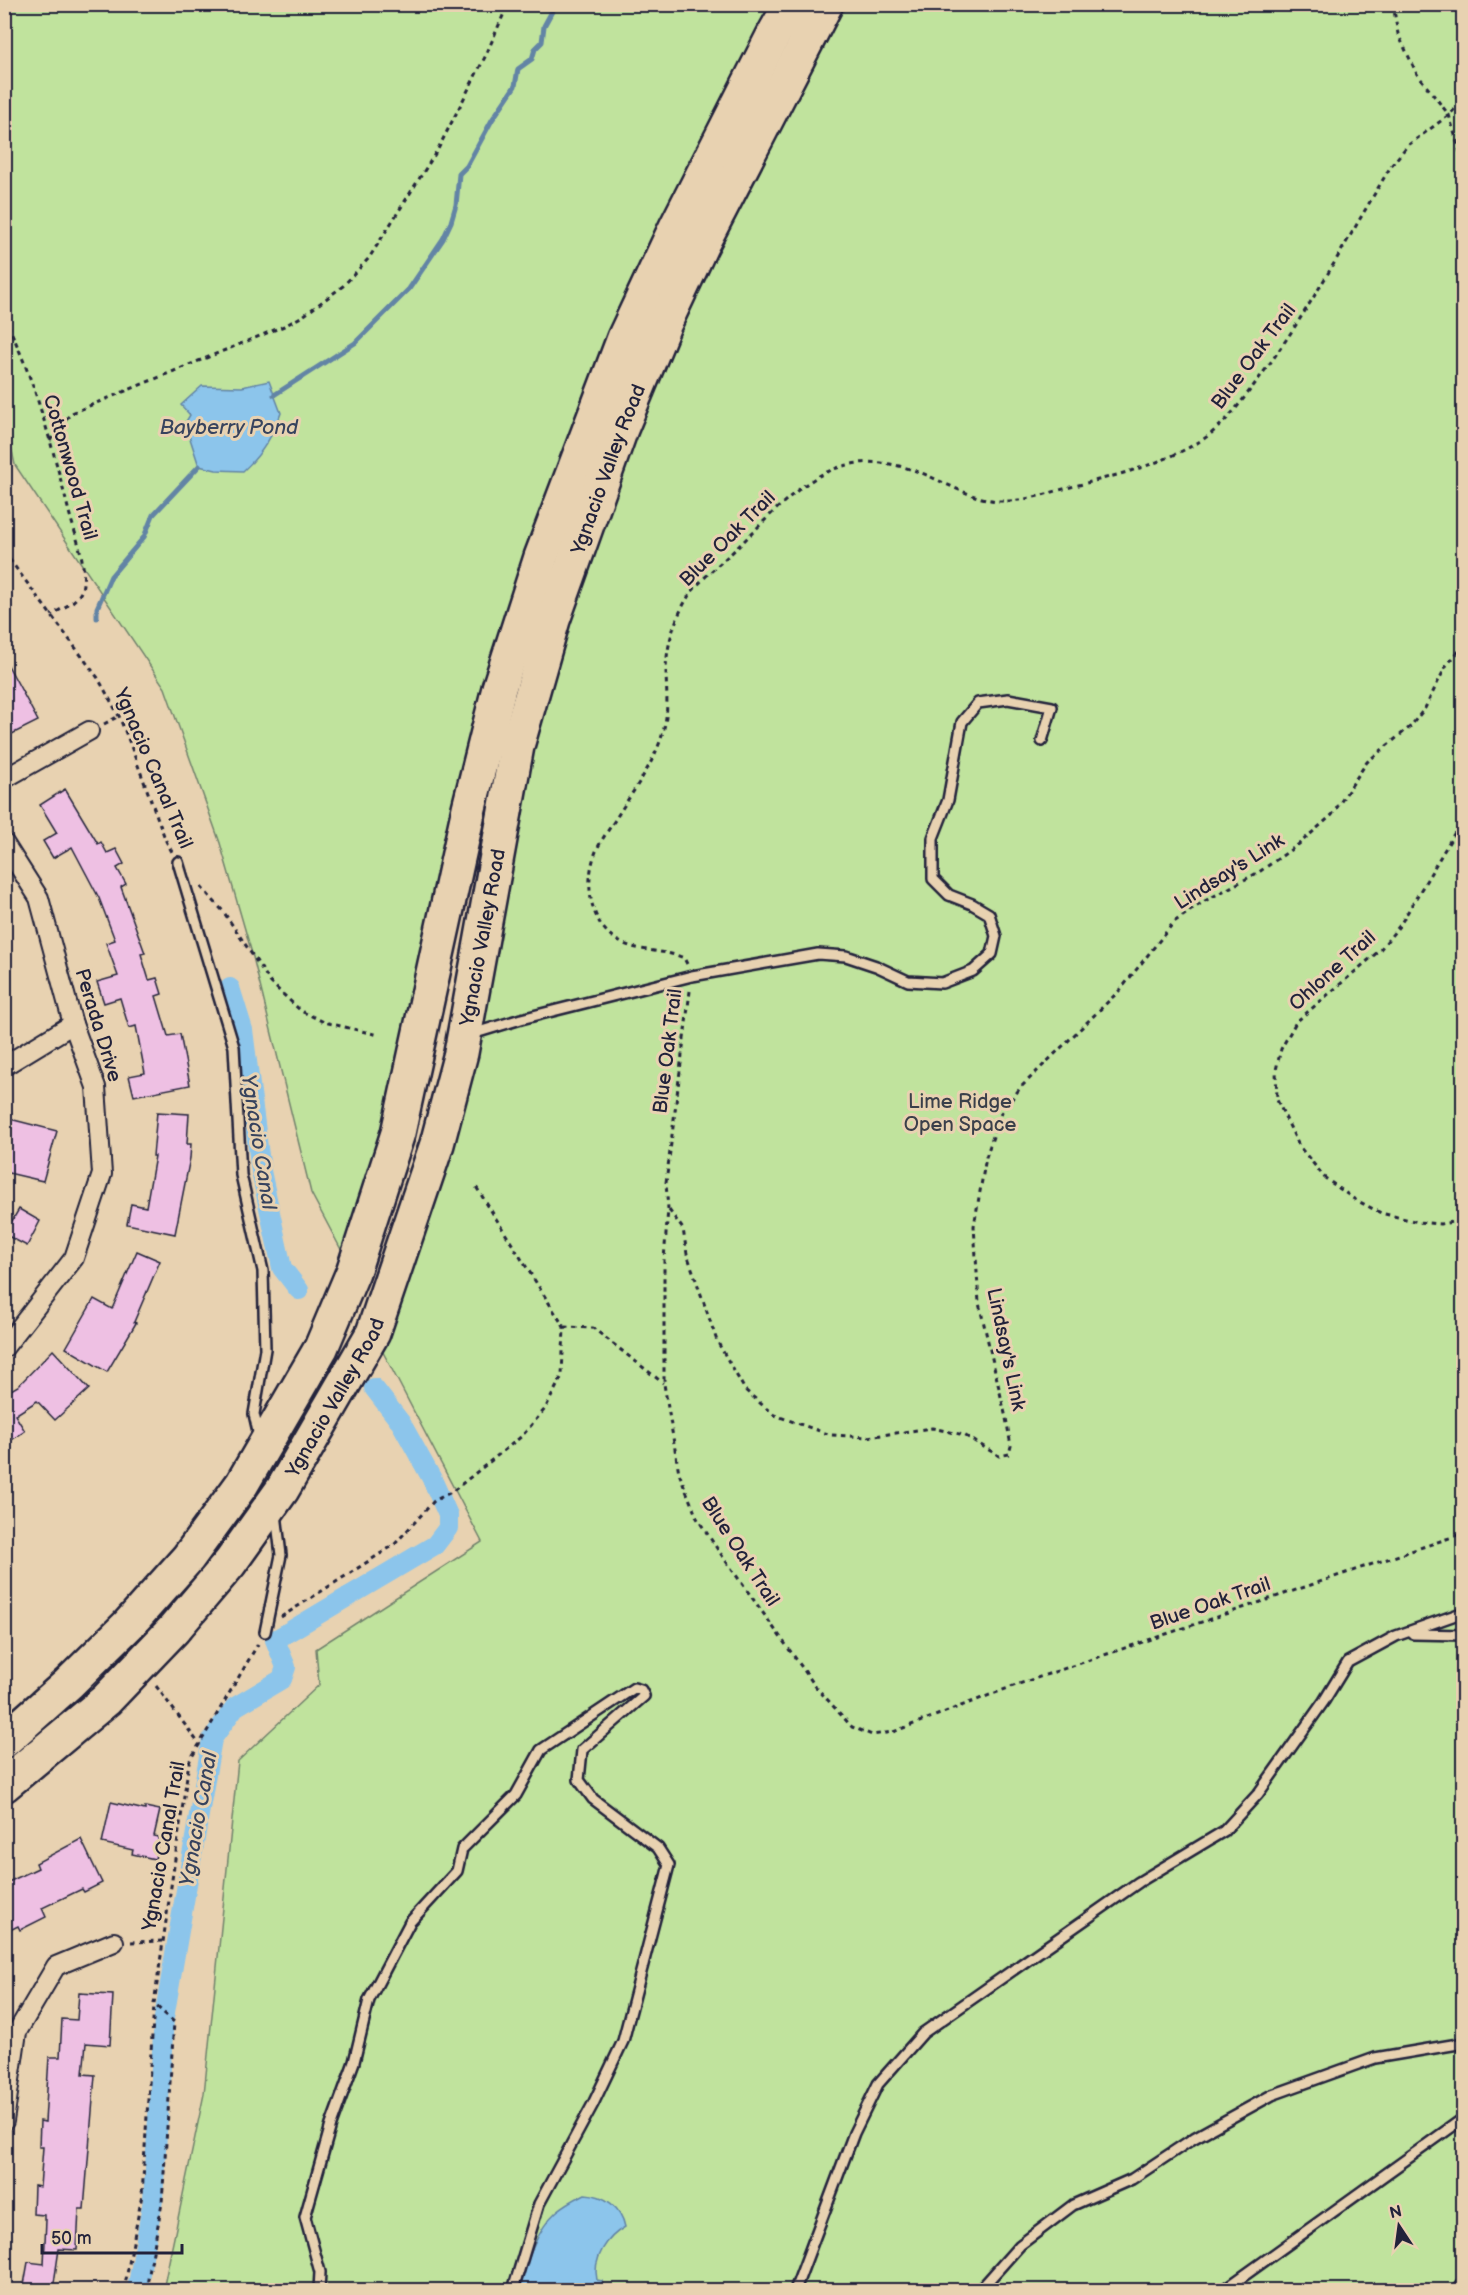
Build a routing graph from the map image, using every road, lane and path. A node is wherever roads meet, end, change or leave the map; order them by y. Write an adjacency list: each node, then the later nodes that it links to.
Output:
1 (508, 4): 9 (path)
2 (791, 4): 30 (highway, Ygnacio Valley Road)
3 (826, 4): 22 (highway, Ygnacio Valley Road)
4 (1393, 4): 6 (path)
5 (1464, 100): 6 (path, Blue Oak Trail)
6 (1449, 115): 7 (path); 19 (path, Blue Oak Trail)
7 (1464, 165)
8 (4, 317): 9 (path, Cottonwood Trail)
9 (51, 441): 11 (path, Cottonwood Trail)
10 (4, 552): 11 (path, Ygnacio Canal Trail)
11 (51, 615): 18 (path, Ygnacio Canal Trail)
12 (1464, 645): 25 (path, Lindsay's Link)
13 (89, 731): 15 (street)
14 (1042, 741): 19 (lane)
15 (4, 779)
16 (1464, 816): 26 (path, Ohlone Trail)
17 (4, 843): 20 (street, Perada Drive)
18 (178, 862): 21 (path, Ygnacio Canal Trail); 30 (lane)
19 (692, 976): 22 (lane); 25 (path, Blue Oak Trail)
20 (73, 1023): 23 (street); 28 (street, Perada Drive)
21 (378, 1035)
22 (464, 1036): 31 (highway, Ygnacio Valley Road)
23 (4, 1066)
24 (475, 1185): 27 (path)
25 (668, 1209): 29 (path, Blue Oak Trail)
26 (1464, 1220)
27 (564, 1326): 29 (path); 34 (path, Ygnacio Canal Trail)
28 (4, 1348)
29 (664, 1384): 32 (path, Blue Oak Trail)
30 (264, 1454): 38 (highway, Ygnacio Valley Road)
31 (273, 1495): 34 (lane); 37 (highway, Ygnacio Valley Road)
32 (1464, 1533)
33 (1464, 1612): 36 (lane)
34 (265, 1632): 39 (path, Ygnacio Canal Trail)
35 (1464, 1635): 36 (lane)
36 (1396, 1636): 53 (lane)
37 (141, 1665): 39 (path); 40 (highway, Ygnacio Valley Road)
38 (4, 1741)
39 (200, 1745): 41 (path, Ygnacio Canal Trail)
40 (4, 1785)
41 (162, 1941): 43 (path); 44 (path, Ygnacio Canal Trail)
42 (114, 1942): 47 (street)
43 (153, 1942)
44 (154, 2004): 49 (path, Ygnacio Canal Trail); 50 (path)
45 (1464, 2043): 54 (lane)
46 (1464, 2118): 55 (lane)
47 (4, 2121)
48 (1464, 2280): 56 (lane)
49 (124, 2290)
50 (146, 2290)
51 (319, 2290): 52 (lane)
52 (513, 2290)
53 (795, 2290)
54 (980, 2290)
55 (1224, 2290)
56 (1456, 2290)

